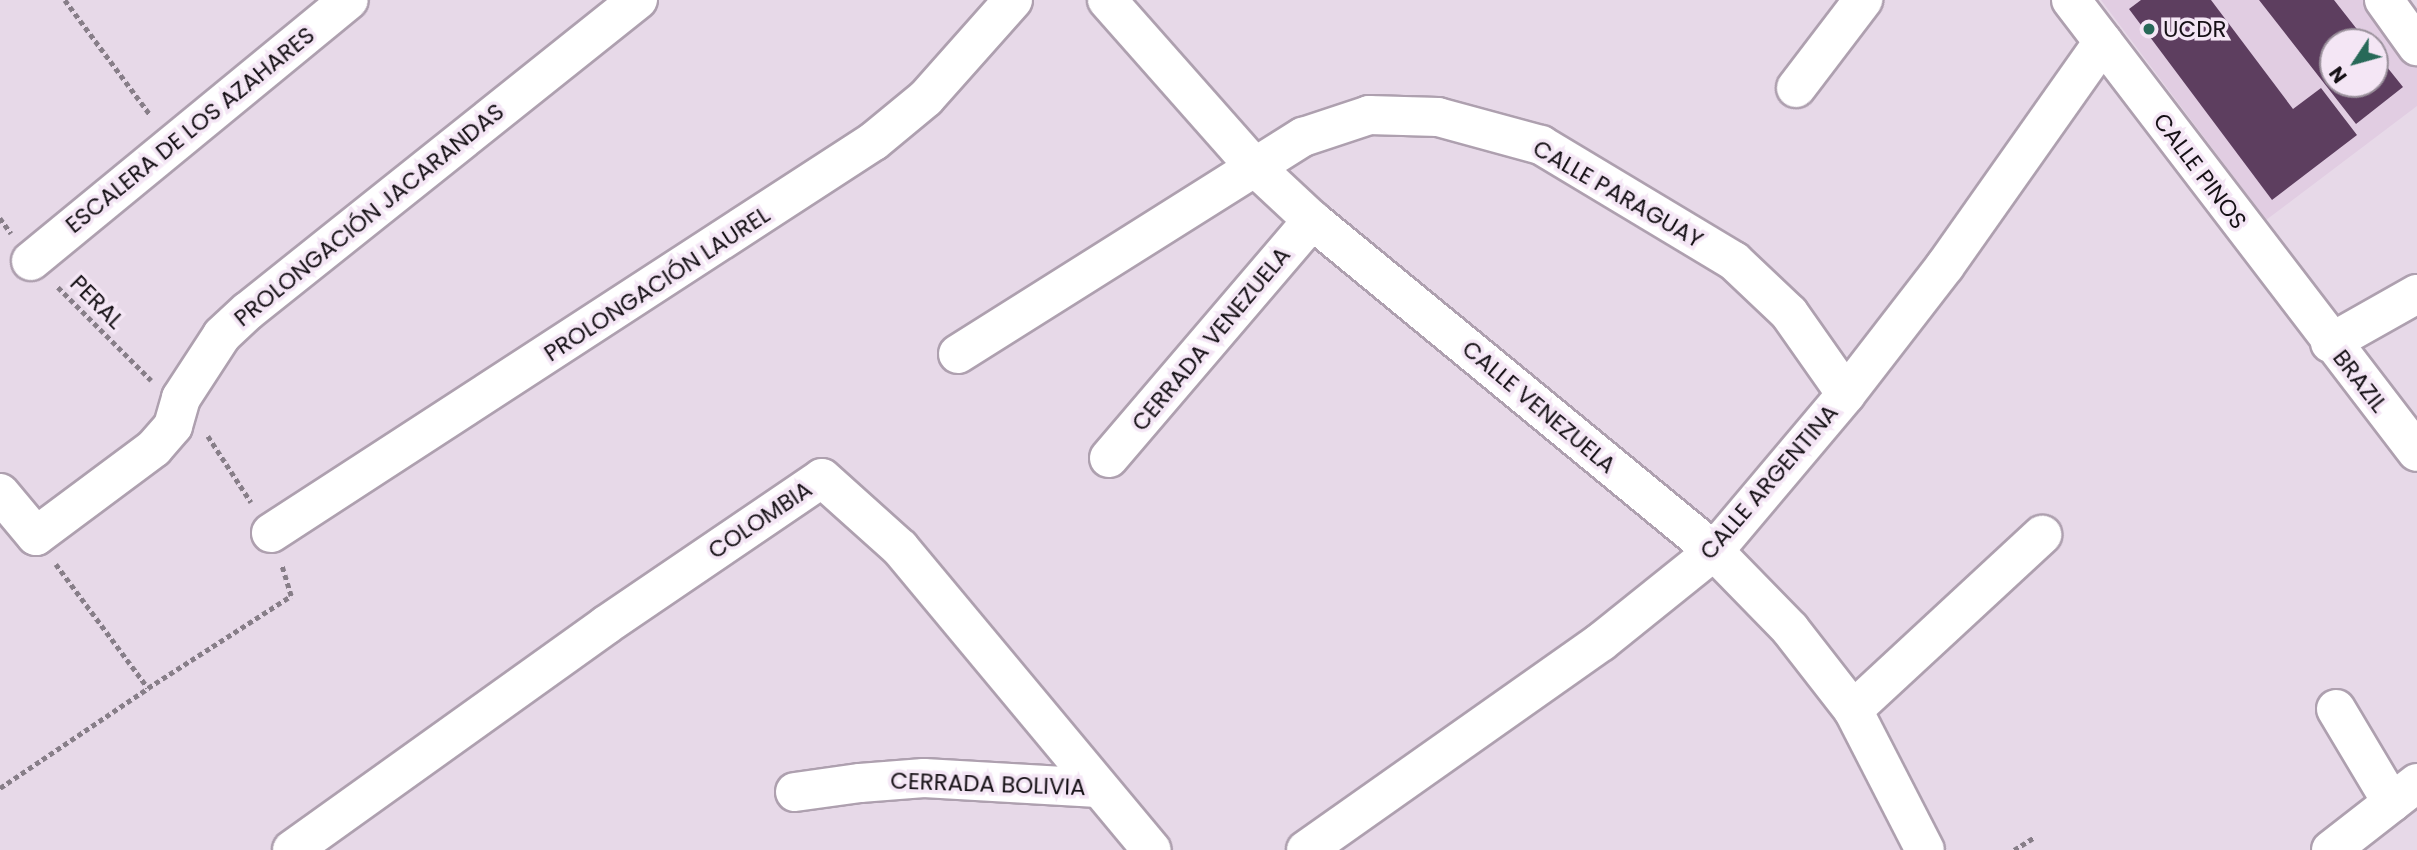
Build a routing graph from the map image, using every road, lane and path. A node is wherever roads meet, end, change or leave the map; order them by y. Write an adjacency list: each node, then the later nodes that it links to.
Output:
1 (65, 0): 12 (path)
2 (349, 0): 12 (street, ESCALERA DE LOS AZAHARES)
3 (638, 0): 21 (street, PROLONGACIÓN JACARANDAS)
4 (1013, 0): 25 (street, PROLONGACIÓN LAUREL)
5 (1107, 0): 13 (street, CALLE VENEZUELA)
6 (1863, 0): 11 (street)
7 (2071, 0): 9 (street, CALLE PINOS)
8 (2384, 0): 10 (street)
9 (2103, 42): 18 (street, CALLE PINOS); 20 (street, CALLE ARGENTINA)
10 (2417, 46)
11 (1796, 88)
12 (172, 145): 16 (street, ESCALERA DE LOS AZAHARES)
13 (1254, 166): 15 (street, CALLE VENEZUELA); 19 (street); 20 (street, CALLE PARAGUAY)
14 (0, 218): 16 (path, PERAL)
15 (1312, 220): 23 (street, CERRADA VENEZUELA); 28 (street, CALLE VENEZUELA)
16 (31, 261): 21 (path, PERAL)
17 (2417, 294): 18 (street)
18 (2330, 343): 22 (street, BRAZIL)
19 (958, 354)
20 (1846, 394): 28 (street, CALLE ARGENTINA)
21 (181, 398): 25 (path); 27 (street, PROLONGACIÓN JACARANDAS)
22 (2417, 453)
23 (1109, 458)
24 (0, 493): 27 (street)
25 (271, 533): 29 (path)
26 (2042, 535): 31 (street)
27 (36, 536): 29 (path)
28 (1714, 551): 31 (street, CALLE VENEZUELA); 39 (street, CALLE ARGENTINA)
29 (148, 688): 32 (path)
30 (2336, 709): 35 (street)
31 (1853, 710): 40 (street, CALLE VENEZUELA)
32 (0, 788)
33 (1098, 788): 34 (street, CERRADA BOLIVIA); 37 (street, COLOMBIA); 38 (street, COLOMBIA)
34 (795, 792)
35 (2404, 793): 42 (street)
36 (2035, 836): 41 (path)
37 (292, 850)
38 (1152, 850)
39 (1306, 850)
40 (1925, 850)
41 (2014, 850)
42 (2331, 850)

